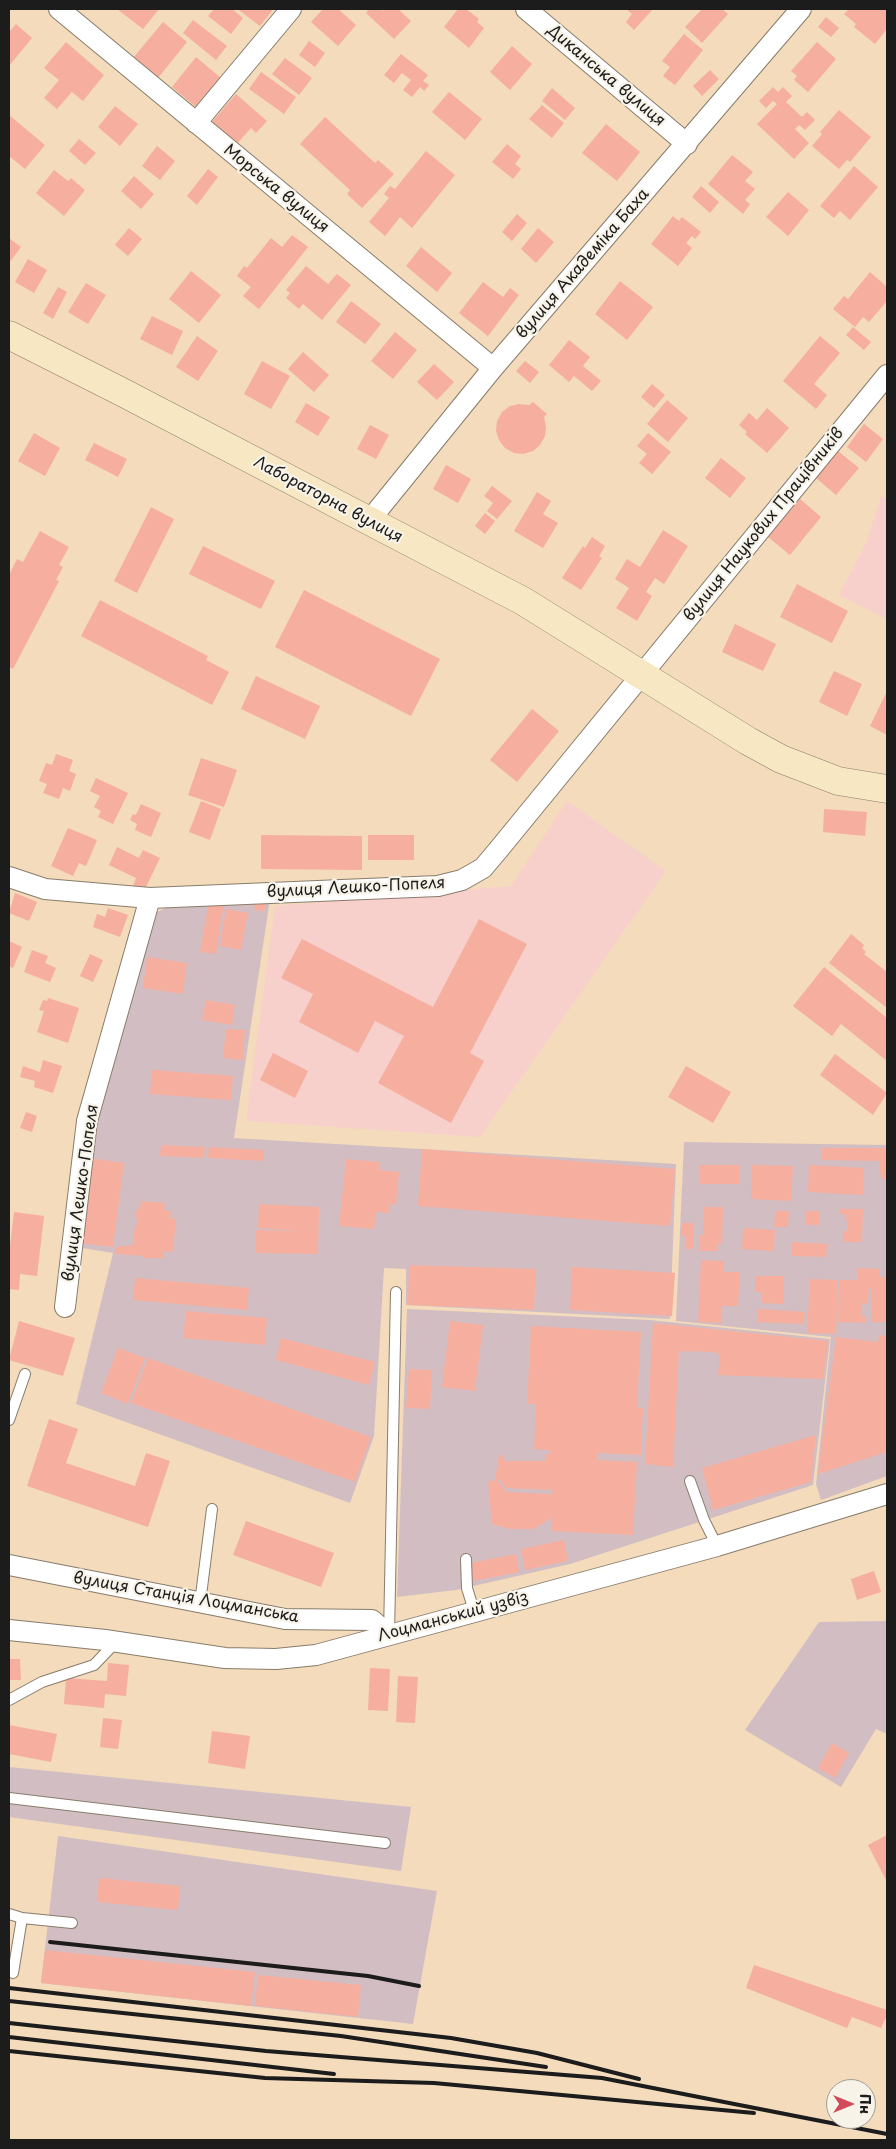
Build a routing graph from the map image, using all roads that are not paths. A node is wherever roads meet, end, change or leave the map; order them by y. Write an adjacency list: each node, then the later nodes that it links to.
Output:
1 (59, 9): 5 (street, Морська вулиця)
2 (291, 9): 5 (street)
3 (526, 9): 6 (street, Диканська вулиця)
4 (800, 9): 6 (street, вулиця Академіка Баха)
5 (196, 123): 8 (street, Морська вулиця)
6 (687, 144): 8 (street, вулиця Академіка Баха)
7 (9, 335): 10 (main road, Лабораторна вулиця)
8 (493, 368): 10 (street, вулиця Академіка Баха)
9 (887, 375): 11 (street, вулиця Наукових Працівників)
10 (368, 521): 11 (main road, Лабораторна вулиця)
11 (641, 674): 12 (main road); 14 (street, вулиця Лешко-Попеля)
12 (887, 789)
13 (9, 877): 14 (street)
14 (150, 898): 16 (street, вулиця Лешко-Попеля)
15 (396, 1292): 28 (lane)
16 (65, 1307)
17 (25, 1374): 18 (lane)
18 (9, 1420)
19 (690, 1480): 22 (lane)
20 (887, 1494): 22 (street, Лоцманський узвіз)
21 (212, 1510): 25 (lane)
22 (717, 1546): 26 (street, Лоцманський узвіз)
23 (466, 1559): 26 (lane)
24 (9, 1565): 25 (street, вулиця Станція Лоцманська)
25 (200, 1603): 28 (street, вулиця Станція Лоцманська)
26 (474, 1611): 28 (street, Лоцманський узвіз)
27 (9, 1630): 29 (street, Лоцманський узвіз)
28 (389, 1635): 29 (street, Лоцманський узвіз)
29 (116, 1642): 30 (lane)
30 (9, 1700)
31 (9, 1798): 32 (lane)
32 (385, 1843)
33 (9, 1914): 34 (lane)
34 (22, 1918): 35 (lane); 36 (lane)
35 (72, 1923)
36 (13, 1973)

